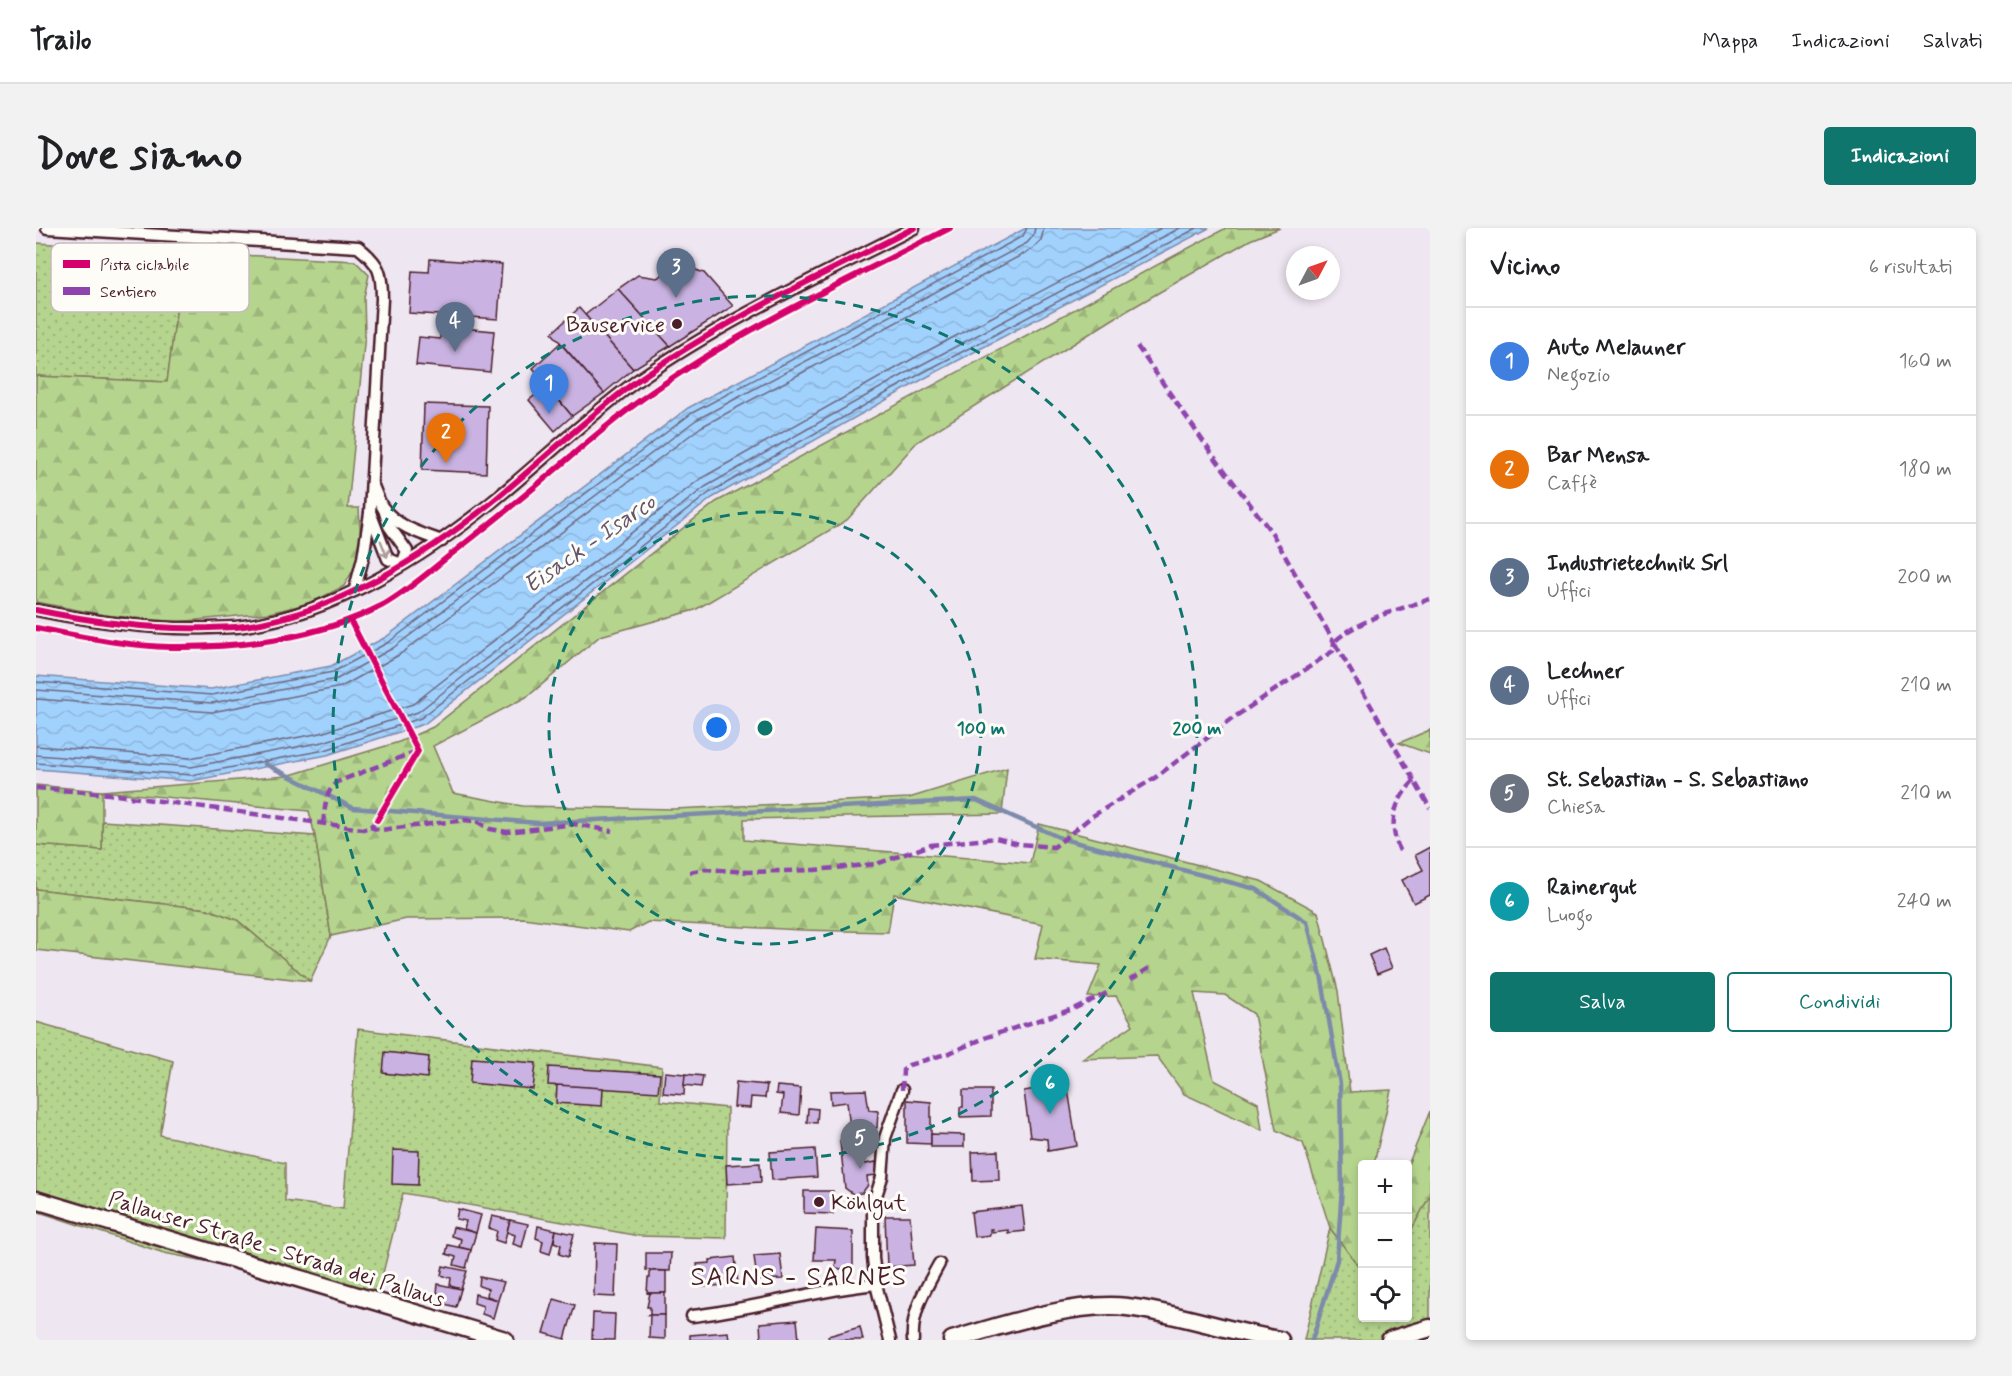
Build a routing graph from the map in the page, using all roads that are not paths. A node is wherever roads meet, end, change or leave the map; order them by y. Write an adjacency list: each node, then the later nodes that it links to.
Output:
1 (47, 228): 3 (street)
2 (914, 228): 6 (street)
3 (372, 484): 4 (street); 5 (street)
4 (384, 508): 6 (street); 7 (street)
5 (370, 512): 7 (street, one-way to 7); 8 (street)
6 (442, 541): 7 (street)
7 (402, 564): 8 (street)
8 (355, 590): 9 (street)
9 (36, 610)
10 (902, 1090): 13 (street)
11 (36, 1200): 16 (street, Pallauser Straße - Strada dei Pallaus)
12 (939, 1264): 18 (street)
13 (876, 1284): 14 (street); 17 (street)
14 (692, 1316)
15 (1430, 1328): 21 (street)
16 (505, 1340)
17 (890, 1340)
18 (913, 1340)
19 (952, 1340): 20 (street)
20 (1280, 1340)
21 (1390, 1340)

